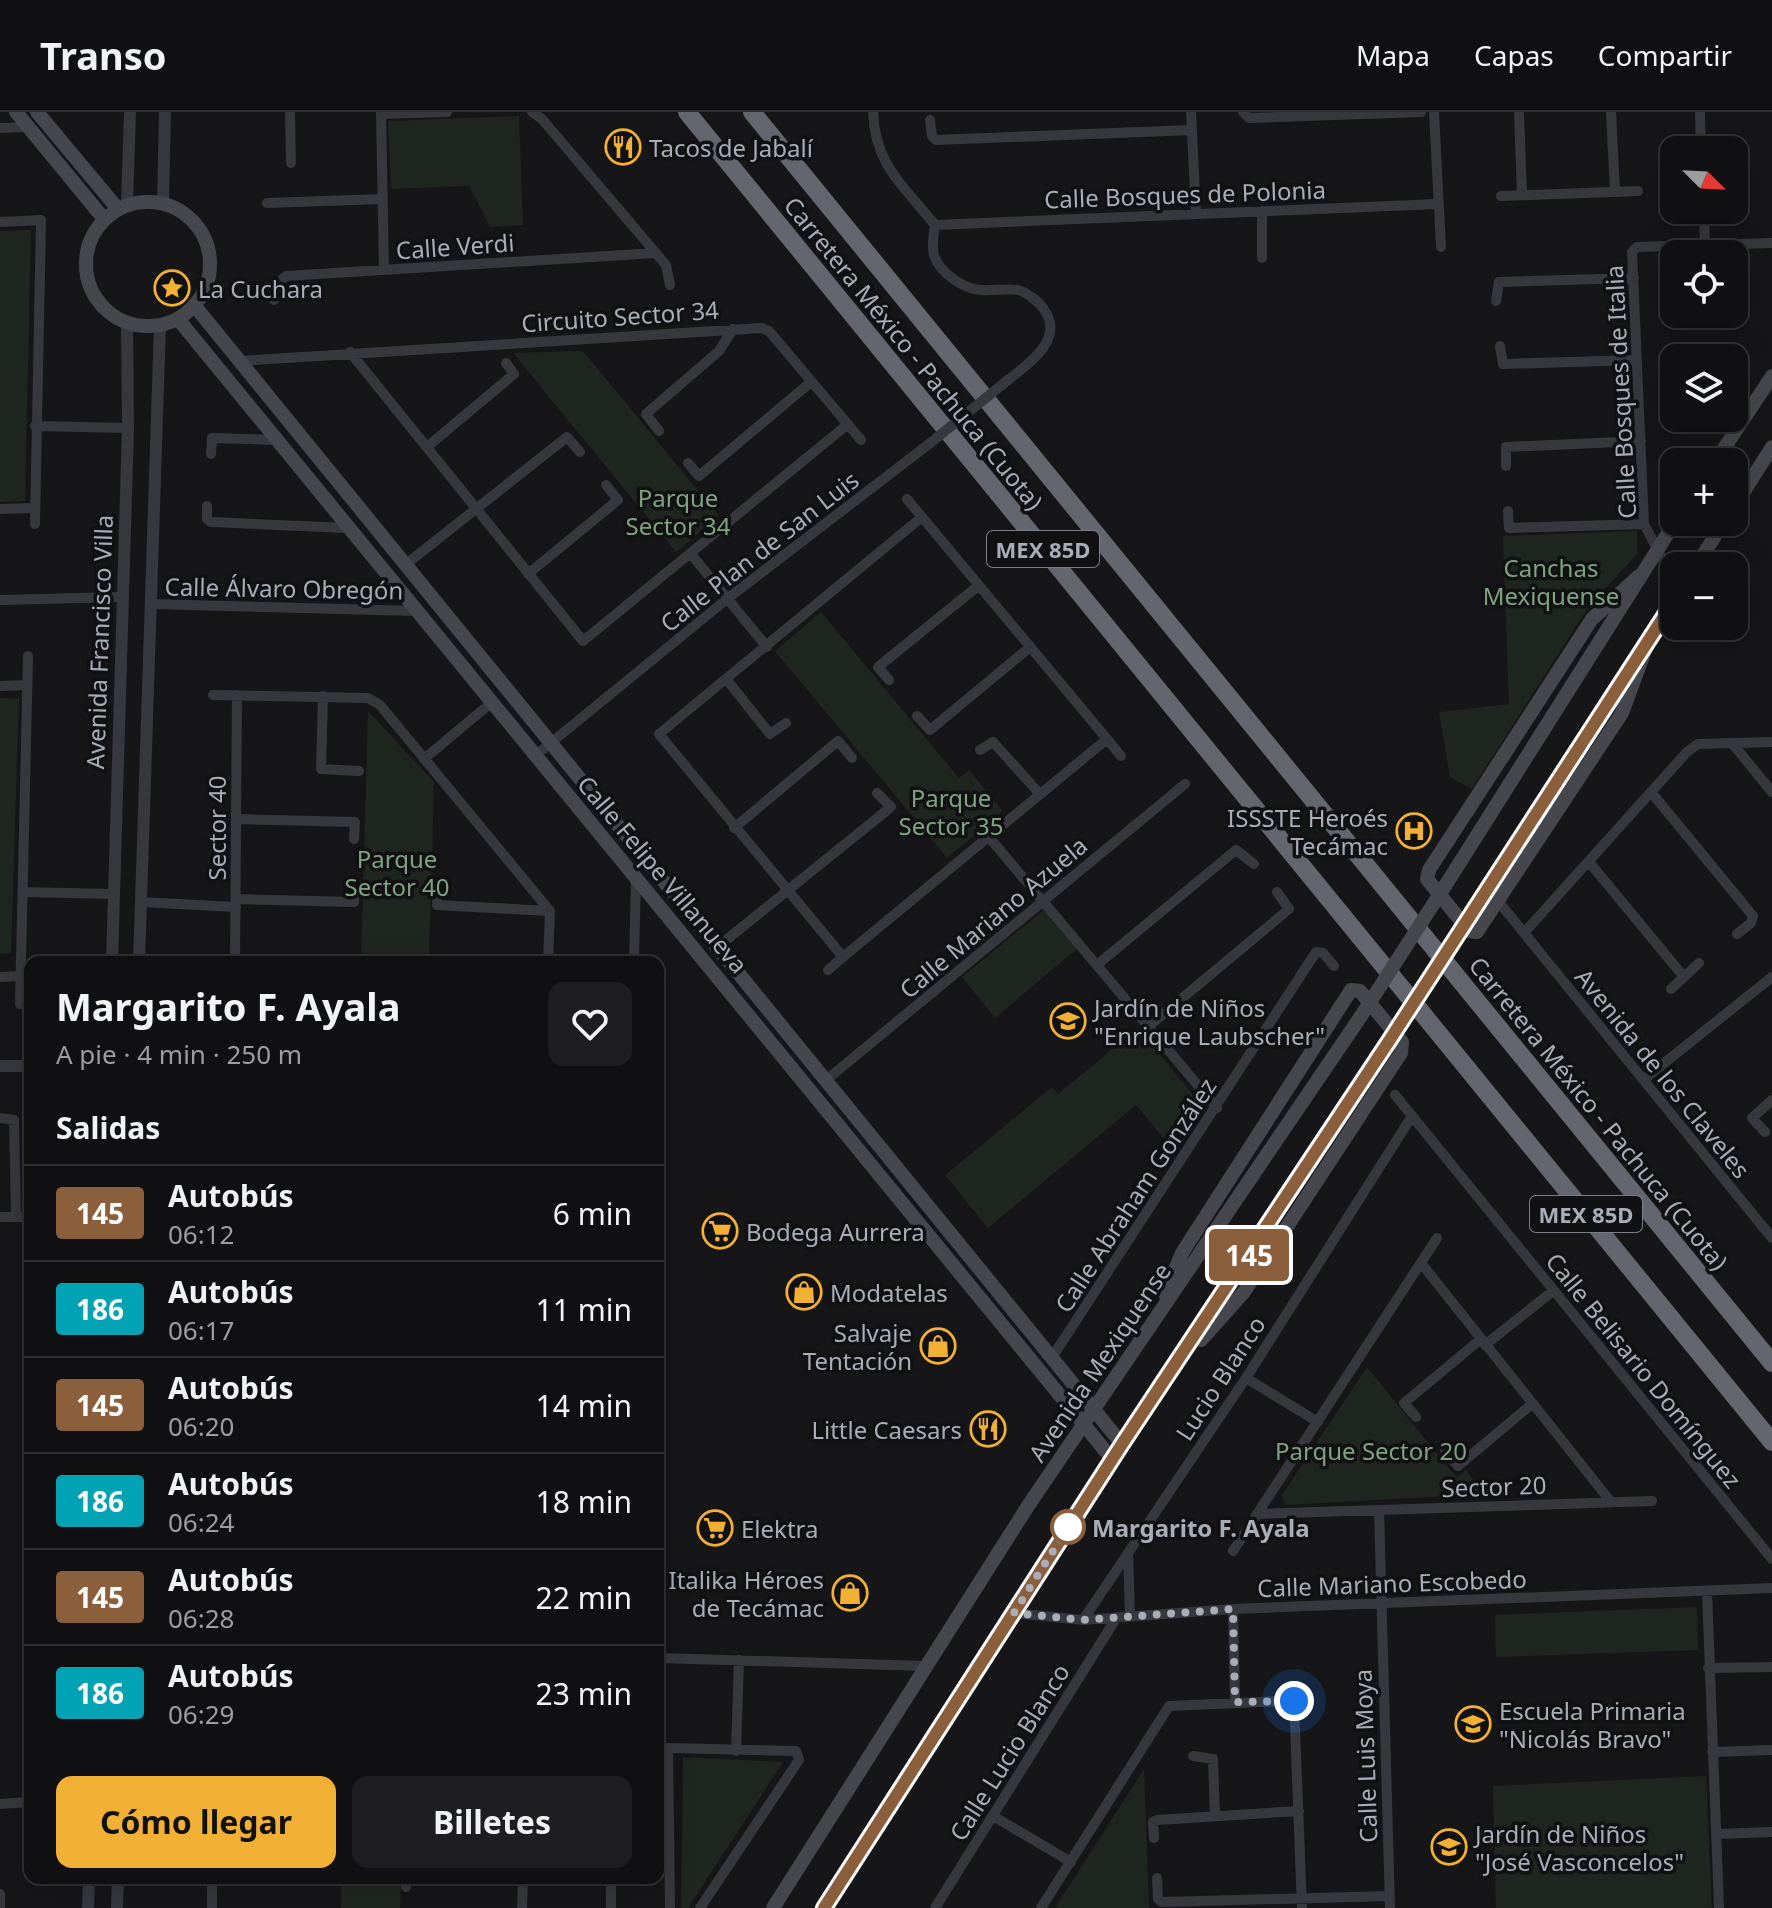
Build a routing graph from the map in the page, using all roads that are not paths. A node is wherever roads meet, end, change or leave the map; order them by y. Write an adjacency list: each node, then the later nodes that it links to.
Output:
1 (16, 112): 20 (main road)
2 (37, 112): 33 (main road)
3 (130, 112): 33 (street)
4 (165, 112): 30 (street)
5 (290, 112): 24 (street)
6 (447, 112): 18 (street)
7 (532, 112): 43 (street)
8 (687, 112): 198 (highway, Carretera México - Pachuca (Cuota) / MEX 85D)
9 (752, 112): 190 (highway, Carretera México - Pachuca (Cuota) / MEX 85D)
10 (873, 112): 38 (street)
11 (1191, 112): 22 (street)
12 (1243, 112): 13 (street)
13 (1421, 112)
14 (1434, 112): 32 (street)
15 (1519, 112): 27 (street)
16 (1611, 112): 26 (street)
17 (1700, 112): 23 (street)
18 (381, 113): 29 (street)
19 (930, 120): 22 (street)
20 (28, 127): 21 (street); 36 (main road)
21 (0, 128)
22 (1192, 130): 35 (street)
23 (1701, 136)
24 (291, 163)
25 (1638, 191): 26 (street)
26 (1615, 192): 27 (street)
27 (1522, 195): 28 (street)
28 (1501, 196)
29 (382, 199): 31 (street); 45 (street)
30 (163, 203): 33 (main road); 50 (main road)
31 (267, 203)
32 (1437, 204): 34 (street, Calle Bosques de Polonia); 41 (street)
33 (122, 206): 36 (main road)
34 (1262, 211): 35 (street, Calle Bosques de Polonia); 44 (street)
35 (1196, 214): 38 (street, Calle Bosques de Polonia)
36 (104, 219): 52 (main road)
37 (0, 222): 63 (street)
38 (935, 225): 97 (street, Calle Plan de San Luis, bridge)
39 (1772, 243): 40 (street)
40 (1748, 244)
41 (1441, 247)
42 (1660, 248): 46 (street, Calle Bosques de Italia)
43 (656, 253): 45 (street, Calle Verdi); 47 (street)
44 (1262, 258)
45 (384, 270): 48 (street, Calle Verdi)
46 (1634, 278): 49 (street); 57 (street, Calle Bosques de Italia)
47 (670, 285)
48 (274, 300)
49 (1496, 301)
50 (194, 305): 51 (main road); 58 (main road, Calle Felipe Villanueva)
51 (178, 319): 53 (main road); 66 (main road, Calle Felipe Villanueva)
52 (127, 323): 53 (main road); 64 (street, Avenida Francisco Villa)
53 (160, 325): 99 (street, Avenida Francisco Villa)
54 (733, 329): 56 (street, Circuito Sector 34); 61 (street, Circuito Sector 34); 65 (street)
55 (1500, 346): 57 (street)
56 (350, 352): 58 (street, Circuito Sector 34); 69 (street)
57 (1637, 360): 68 (street, Calle Bosques de Italia)
58 (239, 361): 92 (main road, Calle Felipe Villanueva)
59 (506, 363): 69 (street)
60 (1772, 376): 71 (main road)
61 (811, 382): 62 (street, Circuito Sector 34); 74 (street)
62 (848, 424): 67 (street, Circuito Sector 34); 90 (street)
63 (35, 426): 64 (street); 81 (street)
64 (128, 428): 96 (street, Avenida Francisco Villa)
65 (659, 431)
66 (278, 440): 73 (street); 87 (main road, Calle Felipe Villanueva)
67 (861, 440)
68 (1641, 441): 75 (street); 86 (street, Calle Bosques de Italia)
69 (427, 447): 80 (street)
70 (1772, 447): 77 (main road)
71 (1724, 448)
72 (580, 452): 80 (street)
73 (211, 454)
74 (688, 463)
75 (1506, 466)
76 (606, 485): 93 (street)
77 (1748, 485)
78 (907, 499): 84 (street)
79 (207, 506): 87 (street)
80 (475, 507): 92 (street); 93 (street)
81 (35, 508): 82 (street); 85 (street)
82 (0, 509)
83 (1508, 511): 86 (street)
84 (922, 517): 95 (street); 102 (street)
85 (35, 524)
86 (1644, 524): 89 (street, Calle Bosques de Italia)
87 (347, 528): 100 (main road, Calle Felipe Villanueva)
88 (1666, 536): 89 (main road, Avenida Mexiquense)
89 (1657, 549): 91 (street, Calle Bosques de Italia); 94 (main road, Avenida Mexiquense)
90 (690, 553): 93 (street); 97 (street)
91 (1660, 553)
92 (405, 565): 119 (main road, Calle Felipe Villanueva)
93 (528, 574)
94 (1639, 576): 145 (main road); 187 (main road, Avenida Mexiquense, bridge)
95 (978, 586): 103 (street); 107 (street)
96 (123, 597): 98 (street); 143 (street, Avenida Francisco Villa)
97 (727, 599): 102 (street); 119 (street, Calle Plan de San Luis)
98 (0, 600)
99 (150, 604): 100 (street, Calle Álvaro Obregón); 146 (street, Avenida Francisco Villa)
100 (417, 611): 113 (main road, Calle Felipe Villanueva)
101 (1660, 624): 104 (main road)
102 (767, 647): 106 (street)
103 (1029, 648): 114 (street); 116 (street)
104 (1646, 648): 145 (main road); 191 (main road, bridge)
105 (28, 656): 108 (street)
106 (727, 680): 115 (street); 132 (street)
107 (889, 680)
108 (27, 685): 109 (street); 141 (street)
109 (0, 686)
110 (213, 695): 111 (street)
111 (237, 695): 112 (street); 131 (street, Sector 40)
112 (323, 696): 124 (street); 125 (street)
113 (492, 702): 121 (main road, Calle Felipe Villanueva); 124 (street)
114 (917, 716)
115 (786, 723)
116 (1107, 739): 122 (street); 130 (street)
117 (1772, 742): 118 (street)
118 (1732, 743): 127 (street); 128 (street)
119 (550, 745): 121 (street, Calle Plan de San Luis); 151 (main road, Calle Felipe Villanueva)
120 (980, 750): 130 (street)
121 (536, 755): 137 (main road, Calle Felipe Villanueva)
122 (1121, 756)
123 (852, 758): 132 (street)
124 (424, 759): 148 (street)
125 (359, 771)
126 (1185, 784): 144 (street, Calle Mariano Azuela)
127 (1651, 792): 135 (street); 150 (street)
128 (1772, 792)
129 (877, 793): 140 (street)
130 (1039, 793): 133 (street)
131 (236, 819): 134 (street); 147 (street, Sector 40)
132 (734, 828): 140 (street)
133 (988, 836): 144 (street); 158 (street)
134 (354, 839)
135 (1589, 862): 149 (street); 165 (street)
136 (1254, 864): 160 (street)
137 (636, 875): 151 (main road, Calle Felipe Villanueva); 157 (street)
138 (355, 882): 147 (street)
139 (438, 884): 148 (street)
140 (787, 891): 152 (street); 158 (street)
141 (23, 892): 143 (street); 163 (street)
142 (1277, 892): 169 (street)
143 (113, 894): 153 (street, Avenida Francisco Villa)
144 (1043, 901): 160 (street); 173 (street, Calle Mariano Azuela)
145 (1498, 901): 149 (street, Avenida de los Claveles)
146 (141, 902): 147 (street); 154 (street, Avenida Francisco Villa)
147 (236, 903): 155 (street, Sector 40)
148 (550, 911): 156 (street)
149 (1524, 933): 172 (street, Avenida de los Claveles)
150 (1737, 934)
151 (697, 938): 152 (main road, Calle Felipe Villanueva); 197 (main road, Calle Felipe Villanueva)
152 (715, 949): 173 (main road, Calle Felipe Villanueva)
153 (112, 956)
154 (139, 956)
155 (235, 956)
156 (548, 956)
157 (634, 956)
158 (843, 957): 162 (street)
159 (1699, 963): 165 (street)
160 (1098, 964): 169 (street)
161 (1334, 966): 176 (street, Calle Abraham González)
162 (828, 970)
163 (20, 976): 164 (street); 168 (street)
164 (0, 977)
165 (1684, 977): 167 (street)
166 (1772, 977): 172 (street)
167 (1671, 989)
168 (20, 1004)
169 (1150, 1025): 176 (street)
170 (0, 1066): 171 (street)
171 (24, 1066)
172 (1643, 1080): 184 (street, Avenida de los Claveles)
173 (825, 1081): 189 (main road, Calle Felipe Villanueva)
174 (1395, 1095): 177 (street, Calle Belisario Domínguez)
175 (1772, 1100): 179 (street)
176 (1217, 1108): 189 (street, Calle Abraham González)
177 (1412, 1116): 186 (street, Calle Belisario Domínguez); 192 (street, Lucio Blanco)
178 (0, 1118): 181 (street)
179 (1765, 1132)
180 (0, 1217): 181 (street)
181 (16, 1217): 182 (street)
182 (24, 1217)
183 (1437, 1238): 185 (street)
184 (1772, 1238)
185 (1421, 1263): 188 (street, Sector 20); 196 (street)
186 (1553, 1291): 188 (street); 208 (street, Calle Belisario Domínguez)
187 (1154, 1320): 191 (main road); 194 (main road, Avenida Mexiquense)
188 (1483, 1342): 193 (street, Sector 20); 195 (street)
189 (1051, 1359): 194 (main road, Calle Felipe Villanueva)
190 (1772, 1363)
191 (1169, 1377): 199 (main road)
192 (1246, 1378): 196 (street); 207 (street, Lucio Blanco)
193 (1532, 1404): 200 (street); 203 (street, Sector 20)
194 (1092, 1410): 197 (main road, Avenida Mexiquense); 199 (main road, Calle Felipe Villanueva)
195 (1416, 1417)
196 (1318, 1422): 205 (street)
197 (1083, 1425): 201 (main road, Calle Felipe Villanueva); 219 (main road, Avenida Mexiquense)
198 (1772, 1442)
199 (1122, 1444): 201 (main road)
200 (1445, 1450)
201 (1112, 1459): 213 (main road)
202 (1652, 1501): 203 (street, Sector 20)
203 (1611, 1502): 204 (street, Sector 20)
204 (1379, 1510): 205 (street, Sector 20); 211 (street)
205 (1257, 1514): 206 (street)
206 (1233, 1551)
207 (1128, 1553): 214 (street); 216 (street, Lucio Blanco)
208 (1772, 1559)
209 (1772, 1588): 210 (street, Calle Mariano Escobedo)
210 (1707, 1591): 211 (street, Calle Mariano Escobedo); 221 (street)
211 (1381, 1603): 212 (street, Calle Mariano Escobedo); 249 (street, Calle Luis Moya)
212 (1233, 1609): 214 (street, Calle Mariano Escobedo); 224 (street)
213 (1014, 1613): 216 (street, Calle Mariano Escobedo); 259 (main road)
214 (1130, 1616): 215 (street, Calle Mariano Escobedo)
215 (1117, 1617): 216 (street, Calle Mariano Escobedo); 232 (street, Calle Lucio Blanco)
216 (1083, 1620)
217 (664, 1658): 218 (street)
218 (739, 1660): 219 (street); 226 (street)
219 (926, 1666): 258 (main road, Avenida Mexiquense)
220 (1772, 1667): 221 (street)
221 (1708, 1668): 227 (street)
222 (1306, 1700): 223 (street)
223 (1294, 1701): 224 (street); 231 (street)
224 (1235, 1702): 239 (street)
225 (1772, 1750): 227 (street)
226 (736, 1751): 234 (street); 257 (street)
227 (1712, 1752): 236 (street)
228 (1193, 1756): 233 (street)
229 (24, 1802): 230 (street)
230 (0, 1804)
231 (1299, 1811): 233 (street); 248 (street)
232 (993, 1816): 239 (street); 260 (street, Calle Lucio Blanco)
233 (1215, 1816): 237 (street)
234 (664, 1825)
235 (1772, 1832): 236 (street)
236 (1716, 1834): 262 (street)
237 (1154, 1838)
238 (664, 1853): 256 (street)
239 (1071, 1862): 261 (street)
240 (1157, 1878): 248 (street)
241 (89, 1884): 251 (street)
242 (118, 1884): 252 (street)
243 (212, 1884): 253 (street)
244 (523, 1884): 254 (street)
245 (611, 1884): 255 (street)
246 (14, 1893): 247 (street)
247 (0, 1894): 250 (street)
248 (1302, 1902): 249 (street)
249 (1390, 1902)
250 (0, 1908)
251 (88, 1908)
252 (117, 1908)
253 (212, 1908)
254 (522, 1908)
255 (611, 1908)
256 (670, 1908)
257 (700, 1908)
258 (773, 1908)
259 (824, 1908)
260 (935, 1908)
261 (1041, 1908)
262 (1719, 1908)

